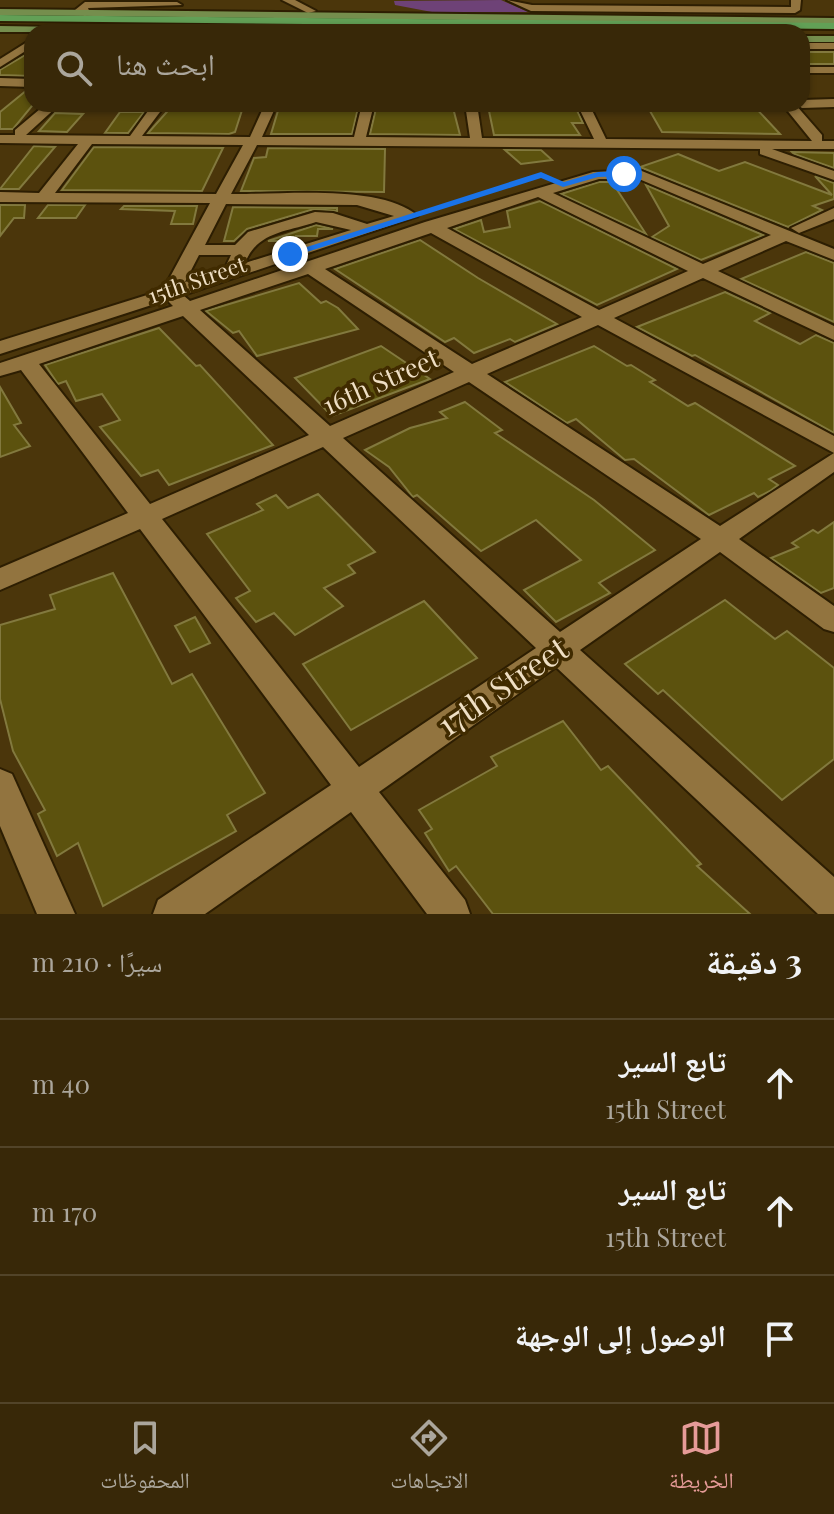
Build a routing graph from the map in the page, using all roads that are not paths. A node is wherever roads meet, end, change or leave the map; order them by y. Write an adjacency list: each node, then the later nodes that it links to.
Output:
1 (197, 0): 12 (street)
2 (287, 0): 7 (street)
3 (514, 0): 6 (street)
4 (180, 2): 8 (street); 9 (street)
5 (382, 2): 7 (main road); 13 (main road)
6 (796, 2)
7 (311, 11): 11 (main road)
8 (85, 13): 9 (main road); 10 (main road)
9 (153, 13): 12 (main road)
10 (0, 15): 12 (highway)
11 (260, 15): 12 (main road); 13 (main road)
12 (211, 17): 14 (highway)
13 (465, 18): 14 (main road)
14 (834, 23)
15 (0, 28): 16 (main road); 17 (main road)
16 (24, 28)
17 (24, 29)
18 (810, 33): 19 (highway)
19 (834, 33)
20 (810, 39): 21 (main road)
21 (834, 39)
22 (810, 46): 23 (street)
23 (834, 46)
24 (24, 48): 25 (street)
25 (12, 56): 26 (street); 27 (street)
26 (24, 56)
27 (0, 64)
28 (810, 70): 29 (street)
29 (834, 70)
30 (0, 82): 31 (street)
31 (24, 83)
32 (818, 92): 33 (street)
33 (833, 104): 34 (street)
34 (810, 108)
35 (45, 112): 43 (street)
36 (154, 112): 44 (street)
37 (267, 112): 48 (street)
38 (366, 112): 45 (street)
39 (472, 112): 46 (street)
40 (586, 112): 53 (street)
41 (802, 112): 50 (street)
42 (0, 133): 43 (street)
43 (20, 133): 44 (street)
44 (136, 134): 48 (street)
45 (360, 136): 46 (street); 48 (street)
46 (476, 137): 53 (street)
47 (0, 139): 49 (street)
48 (254, 139): 49 (street); 51 (street); 61 (street)
49 (88, 140): 60 (street)
50 (828, 140): 52 (street); 53 (street)
51 (573, 146): 53 (street); 54 (street)
52 (752, 146): 54 (street); 56 (street)
53 (597, 147): 55 (street); 57 (street, 15th Street)
54 (667, 147): 58 (street)
55 (640, 175): 57 (street, 15th Street); 58 (street)
56 (834, 176)
57 (540, 183): 63 (street, 15th Street); 64 (street, 15th Street); 72 (street)
58 (692, 191): 66 (street)
59 (0, 197): 60 (street)
60 (44, 197): 61 (street)
61 (221, 199): 63 (street); 68 (street)
62 (834, 213): 66 (street, 16th Street)
63 (405, 218): 64 (street); 65 (street, 15th Street)
64 (427, 228): 71 (street, 15th Street); 75 (street)
65 (368, 230): 69 (street); 73 (street, 15th Street)
66 (792, 232): 67 (street); 70 (street); 72 (street, 16th Street)
67 (834, 243)
68 (193, 250): 69 (street); 74 (street)
69 (242, 250): 73 (street)
70 (834, 255)
71 (310, 267): 74 (street, 15th Street); 79 (street)
72 (704, 271): 75 (street, 16th Street); 76 (street)
73 (232, 273): 74 (street, 15th Street)
74 (179, 300): 77 (street, 15th Street); 78 (street, 15th Street); 80 (street)
75 (598, 317): 79 (street, 16th Street); 81 (street)
76 (834, 334)
77 (0, 348)
78 (13, 366): 83 (street)
79 (470, 373): 80 (street, 16th Street); 84 (street)
80 (327, 436): 83 (street, 16th Street); 87 (street)
81 (834, 446)
82 (834, 461): 84 (street, 17th Street)
83 (146, 516): 85 (street, 16th Street); 89 (street)
84 (721, 539): 86 (street); 87 (street, 17th Street)
85 (0, 580)
86 (834, 621)
87 (559, 649): 89 (street, 17th Street); 90 (street)
88 (0, 785): 91 (street)
89 (357, 787): 92 (street, 17th Street); 93 (street)
90 (834, 903)
91 (56, 914)
92 (172, 914)
93 (451, 914)

